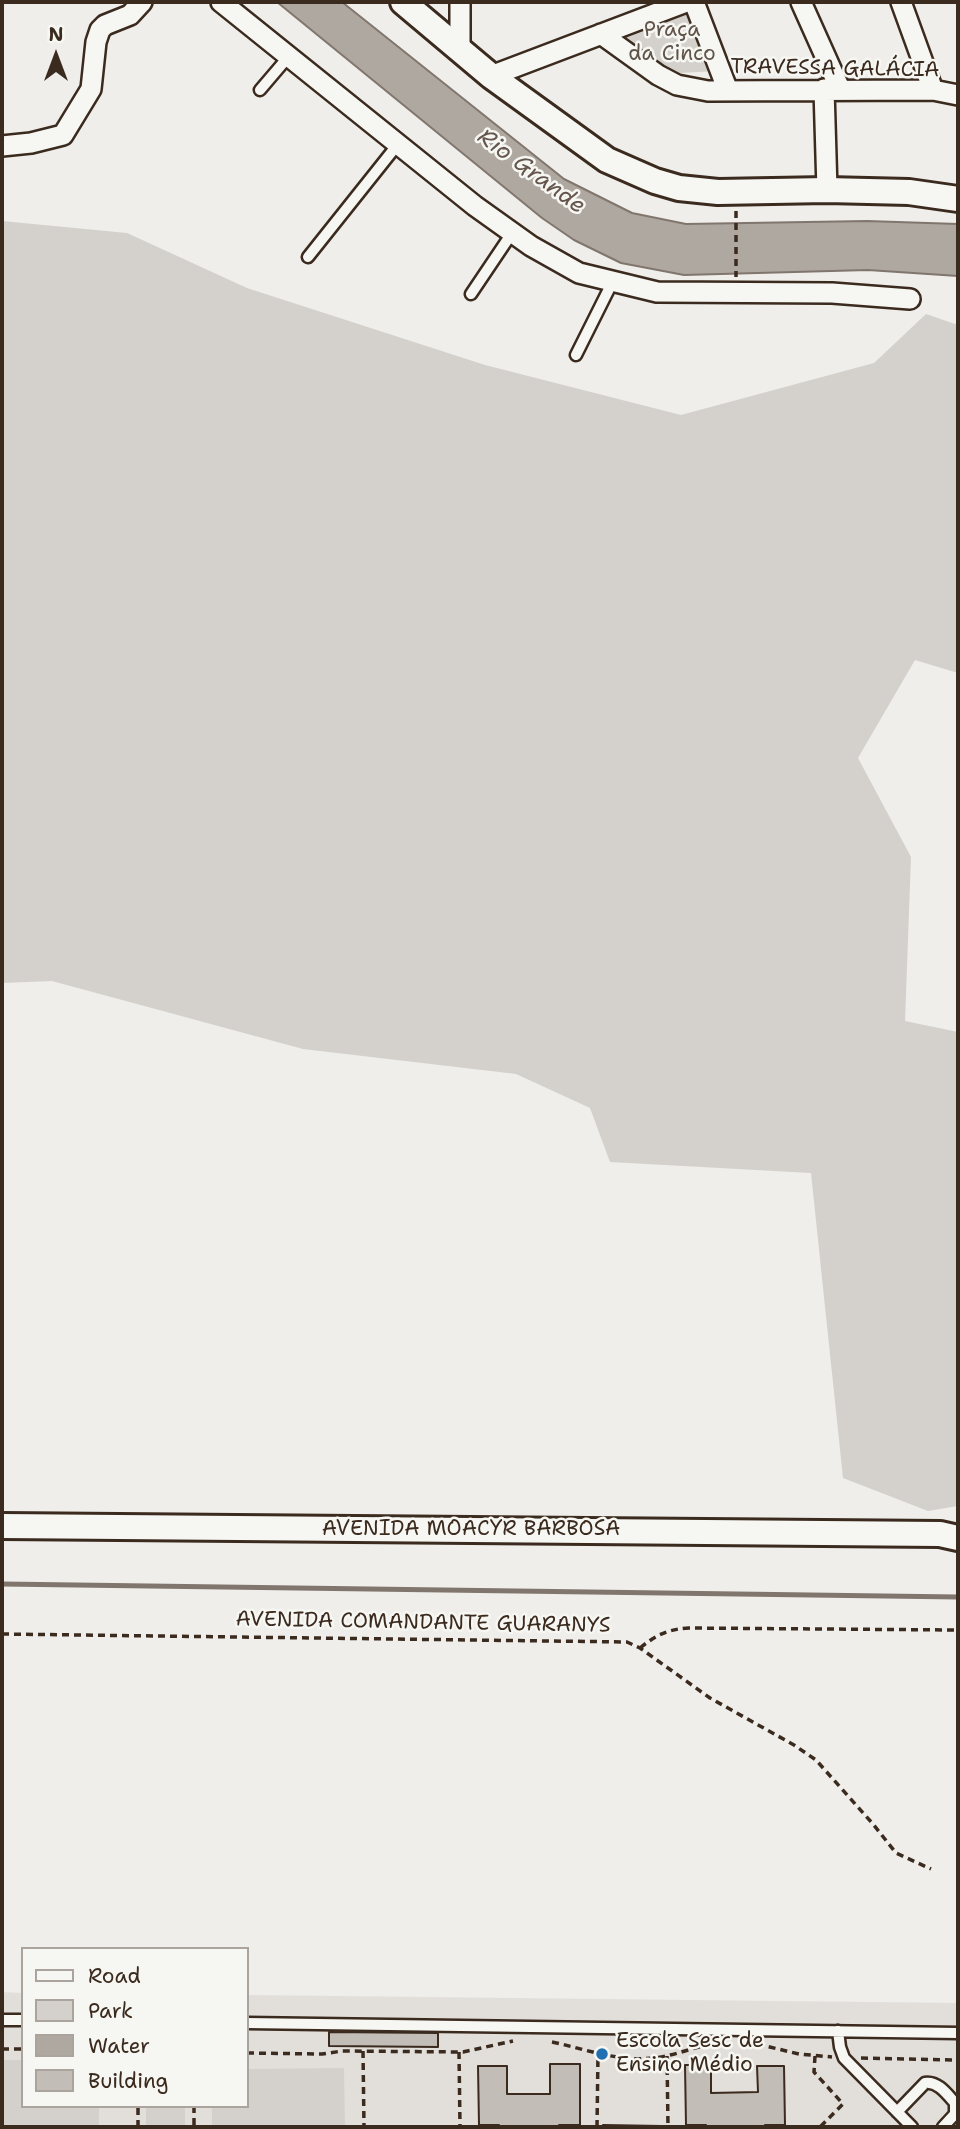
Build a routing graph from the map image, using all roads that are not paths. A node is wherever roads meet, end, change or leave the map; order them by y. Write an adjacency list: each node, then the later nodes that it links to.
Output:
1 (142, 2): 19 (street)
2 (221, 2): 11 (street)
3 (403, 2): 10 (street)
4 (460, 2): 10 (street)
5 (686, 2): 9 (street)
6 (694, 2): 16 (street)
7 (801, 2): 13 (street)
8 (901, 2): 15 (street)
9 (601, 34): 12 (street); 16 (street, TRAVESSA GALÁCIA)
10 (460, 48): 12 (street)
11 (289, 56): 14 (lane); 18 (street)
12 (491, 76): 20 (street)
13 (832, 89): 15 (street, TRAVESSA GALÁCIA); 16 (street, TRAVESSA GALÁCIA); 20 (street)
14 (260, 90)
15 (933, 90): 17 (street, TRAVESSA GALÁCIA)
16 (728, 91)
17 (958, 95)
18 (398, 144): 22 (street); 23 (lane)
19 (2, 146)
20 (827, 190): 21 (street)
21 (958, 199)
22 (512, 233): 24 (street); 25 (lane)
23 (308, 257)
24 (612, 283): 26 (street); 27 (lane)
25 (471, 294)
26 (909, 299)
27 (576, 355)
28 (2, 1526): 29 (street, AVENIDA MOACYR BARBOSA)
29 (952, 1534)
30 (2, 2020): 31 (lane)
31 (21, 2020)
32 (248, 2023): 33 (lane)
33 (838, 2031): 34 (lane); 35 (lane)
34 (958, 2033)
35 (897, 2112): 36 (lane); 37 (lane)
36 (912, 2127)
37 (943, 2127)

